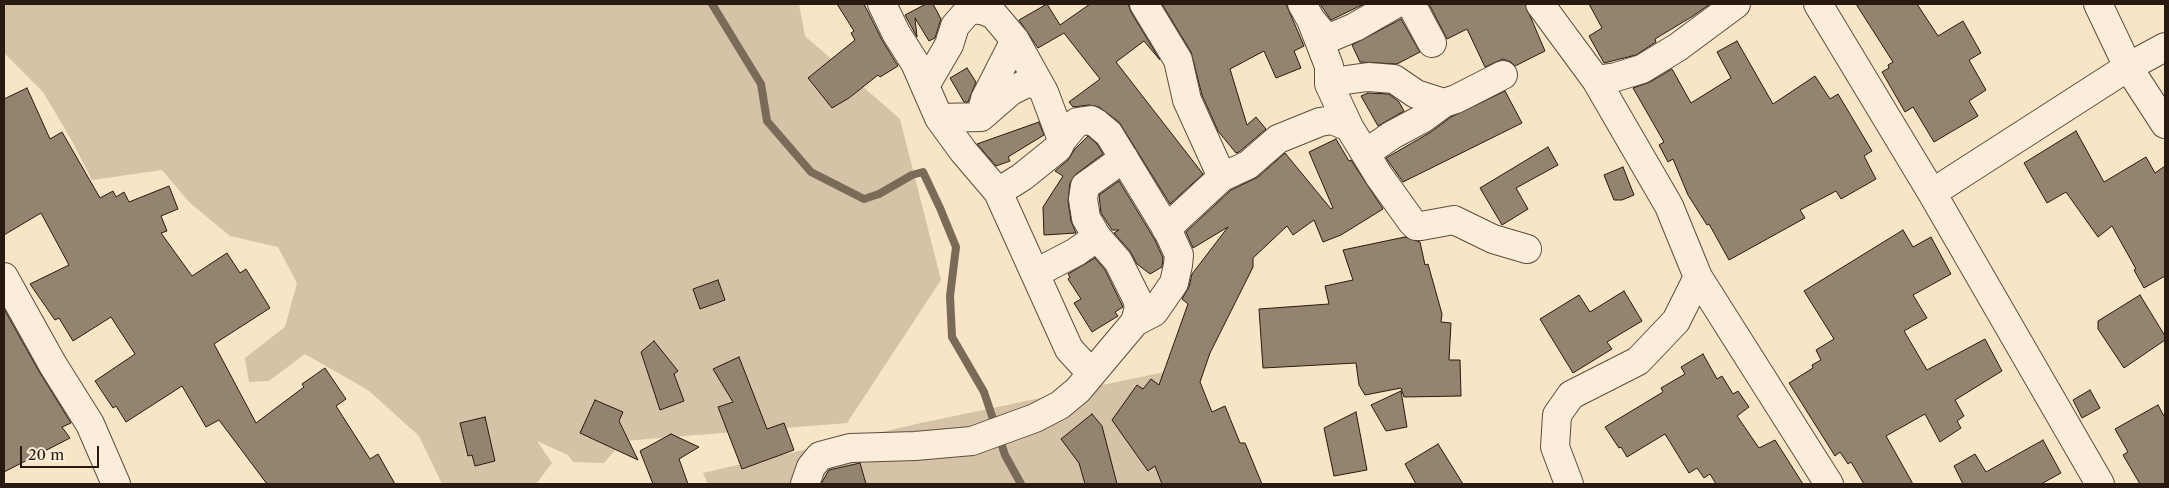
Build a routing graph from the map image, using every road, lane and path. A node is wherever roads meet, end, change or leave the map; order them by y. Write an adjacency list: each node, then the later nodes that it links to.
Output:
1 (882, 4): 21 (street)
2 (1144, 4): 30 (street)
3 (1395, 4): 11 (street)
4 (1411, 4): 13 (street)
5 (1540, 4): 19 (street)
6 (1736, 4): 19 (street)
7 (1818, 4): 32 (street)
8 (2098, 4): 15 (street)
9 (999, 10): 12 (street); 21 (street)
10 (1307, 12): 11 (street); 20 (street)
11 (1340, 33): 20 (street)
12 (1015, 40): 16 (street); 17 (street)
13 (1432, 43)
14 (2165, 47): 15 (street)
15 (2128, 66): 25 (street); 32 (street)
16 (999, 69): 17 (street); 23 (street)
17 (1033, 74): 23 (street); 27 (street)
18 (1503, 75): 22 (street)
19 (1596, 80): 38 (street)
20 (1330, 83): 22 (street); 26 (street)
21 (925, 86): 24 (street)
22 (1444, 103): 28 (street)
23 (981, 117): 24 (street)
24 (939, 118): 31 (street)
25 (2165, 124)
26 (1349, 126): 28 (street); 30 (street)
27 (1062, 140): 29 (street); 31 (street)
28 (1366, 153): 35 (street)
29 (1124, 158): 33 (street); 34 (street)
30 (1222, 177): 33 (street)
31 (998, 192): 36 (street)
32 (1932, 193): 45 (street)
33 (1166, 229): 39 (street)
34 (1097, 237): 36 (street); 39 (street)
35 (1527, 249)
36 (1036, 273): 40 (street)
37 (4, 277): 41 (street)
38 (1698, 277): 43 (street); 44 (street)
39 (1136, 322): 40 (street)
40 (1091, 373): 42 (street)
41 (116, 484)
42 (805, 484)
43 (1569, 484)
44 (1829, 484)
45 (2100, 484)

